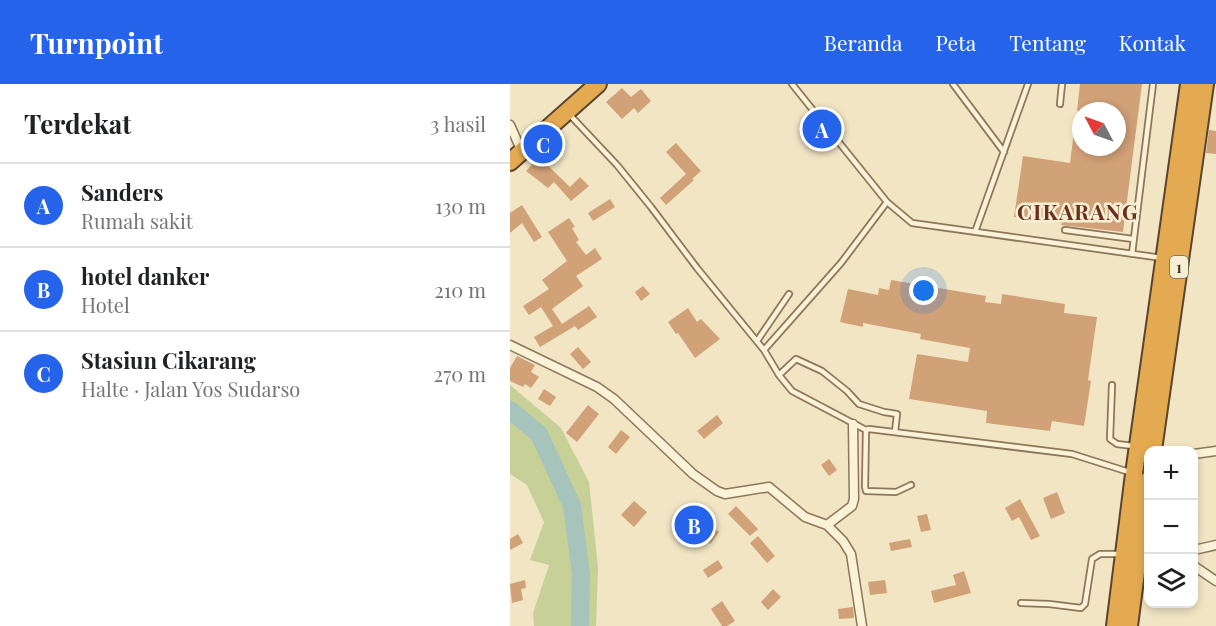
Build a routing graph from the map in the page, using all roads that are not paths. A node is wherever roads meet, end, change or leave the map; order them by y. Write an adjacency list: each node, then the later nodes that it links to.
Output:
1 (598, 84): 10 (highway)
2 (792, 84): 14 (lane)
3 (953, 84): 12 (lane)
4 (1028, 84): 12 (lane)
5 (1062, 84): 9 (lane)
6 (1153, 84): 17 (lane)
7 (1189, 84): 19 (highway, 1)
8 (1205, 84): 30 (highway, 1)
9 (1060, 104)
10 (566, 111): 13 (highway); 21 (lane)
11 (510, 125): 13 (street)
12 (1004, 152): 16 (lane)
13 (516, 157)
14 (887, 202): 16 (lane); 23 (lane)
15 (1065, 230): 17 (lane)
16 (975, 232): 18 (lane)
17 (1133, 239): 18 (lane)
18 (1132, 254): 19 (lane)
19 (1164, 259): 29 (highway, 1)
20 (789, 294): 21 (lane)
21 (757, 341): 23 (lane)
22 (510, 345): 37 (street)
23 (764, 350): 24 (lane)
24 (779, 375): 26 (lane); 28 (lane)
25 (1112, 385): 31 (lane)
26 (854, 424): 27 (lane); 37 (street)
27 (866, 430): 28 (lane); 36 (lane)
28 (896, 432): 35 (lane)
29 (1146, 446)
30 (1146, 446)
31 (1144, 448)
32 (1216, 451): 33 (street)
33 (1198, 453)
34 (1144, 460): 35 (highway, 1)
35 (1141, 477): 40 (highway, 1)
36 (911, 485)
37 (826, 525): 44 (street)
38 (1216, 545): 39 (street)
39 (1198, 549)
40 (1137, 559): 43 (lane); 45 (highway, 1); 46 (highway, 1)
41 (1198, 569): 42 (street)
42 (1216, 581)
43 (1022, 603)
44 (862, 626)
45 (1115, 626)
46 (1129, 626)

